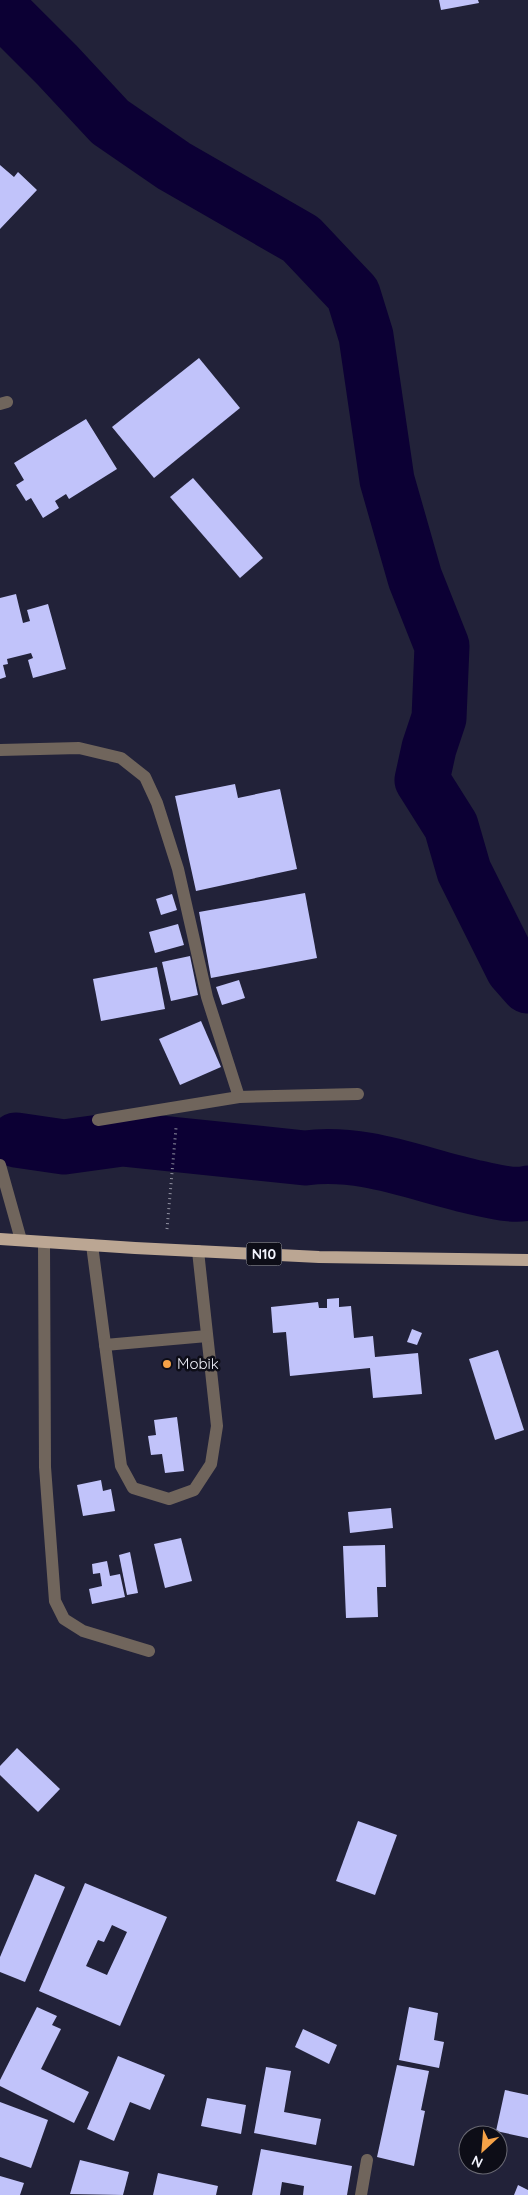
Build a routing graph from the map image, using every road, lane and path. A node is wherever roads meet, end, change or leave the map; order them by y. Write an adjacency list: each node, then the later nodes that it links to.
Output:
1 (0, 750): 3 (street)
2 (358, 1094): 3 (street)
3 (239, 1097): 4 (street)
4 (178, 1107): 5 (street); 11 (path)
5 (98, 1120)
6 (0, 1165): 8 (street)
7 (0, 1239): 8 (main road, N10)
8 (21, 1240): 9 (main road, N10)
9 (44, 1242): 10 (main road, N10); 16 (street)
10 (92, 1245): 11 (main road, N10); 15 (street)
11 (166, 1250): 12 (main road, N10)
12 (198, 1251): 13 (main road, N10); 14 (street)
13 (528, 1260)
14 (207, 1336): 15 (street); 15 (street)
15 (105, 1345)
16 (149, 1651)
17 (367, 2160): 18 (street)
18 (361, 2195)

